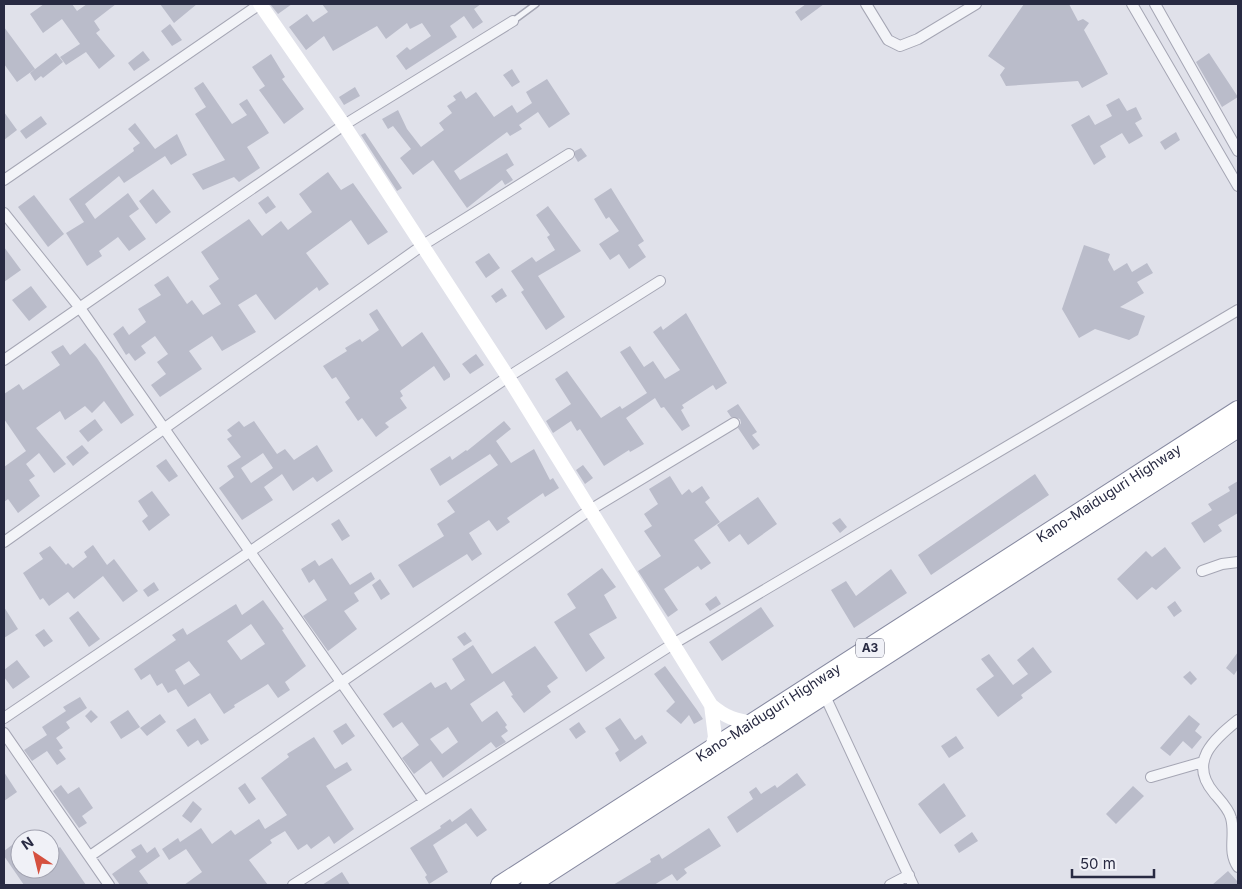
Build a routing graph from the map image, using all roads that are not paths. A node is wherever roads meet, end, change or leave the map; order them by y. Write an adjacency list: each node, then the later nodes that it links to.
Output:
1 (260, 4): 8 (street); 11 (street)
2 (536, 4): 7 (lane)
3 (866, 4): 4 (street)
4 (976, 4)
5 (1132, 4): 12 (street)
6 (1155, 4): 9 (street)
7 (513, 21): 8 (street)
8 (344, 125): 14 (street); 16 (street)
9 (1238, 151)
10 (569, 154): 14 (street)
11 (4, 180)
12 (1238, 186)
13 (4, 214): 16 (street)
14 (423, 245): 19 (street); 22 (street)
15 (660, 281): 19 (street)
16 (80, 308): 18 (street); 22 (street)
17 (1238, 310): 29 (street)
18 (4, 360)
19 (508, 377): 24 (street); 26 (street)
20 (1238, 410): 35 (highway, Kano-Maiduguri Highway / A3)
21 (734, 423): 24 (street)
22 (165, 427): 25 (street); 26 (street)
23 (1238, 428): 31 (highway, Kano-Maiduguri Highway / A3)
24 (590, 510): 29 (street); 30 (street)
25 (4, 542)
26 (249, 550): 30 (street); 33 (street)
27 (1238, 562): 28 (street)
28 (1202, 571)
29 (673, 644): 32 (street); 40 (street)
30 (341, 682): 40 (street); 41 (street)
31 (824, 696): 43 (street); 44 (highway, Kano-Maiduguri Highway / A3)
32 (711, 705): 35 (street); 37 (street)
33 (4, 718)
34 (1238, 720): 38 (street)
35 (754, 723): 37 (highway, Kano-Maiduguri Highway / A3)
36 (4, 733): 41 (street)
37 (711, 751): 44 (highway, Kano-Maiduguri Highway / A3)
38 (1203, 762): 39 (street); 42 (street)
39 (1151, 777)
40 (424, 801): 46 (street)
41 (90, 856): 45 (street)
42 (1238, 867)
43 (909, 875): 48 (street); 49 (street)
44 (523, 882): 47 (highway, Kano-Maiduguri Highway / A3)
45 (110, 885)
46 (293, 885)
47 (500, 885)
48 (890, 885)
49 (914, 885)

